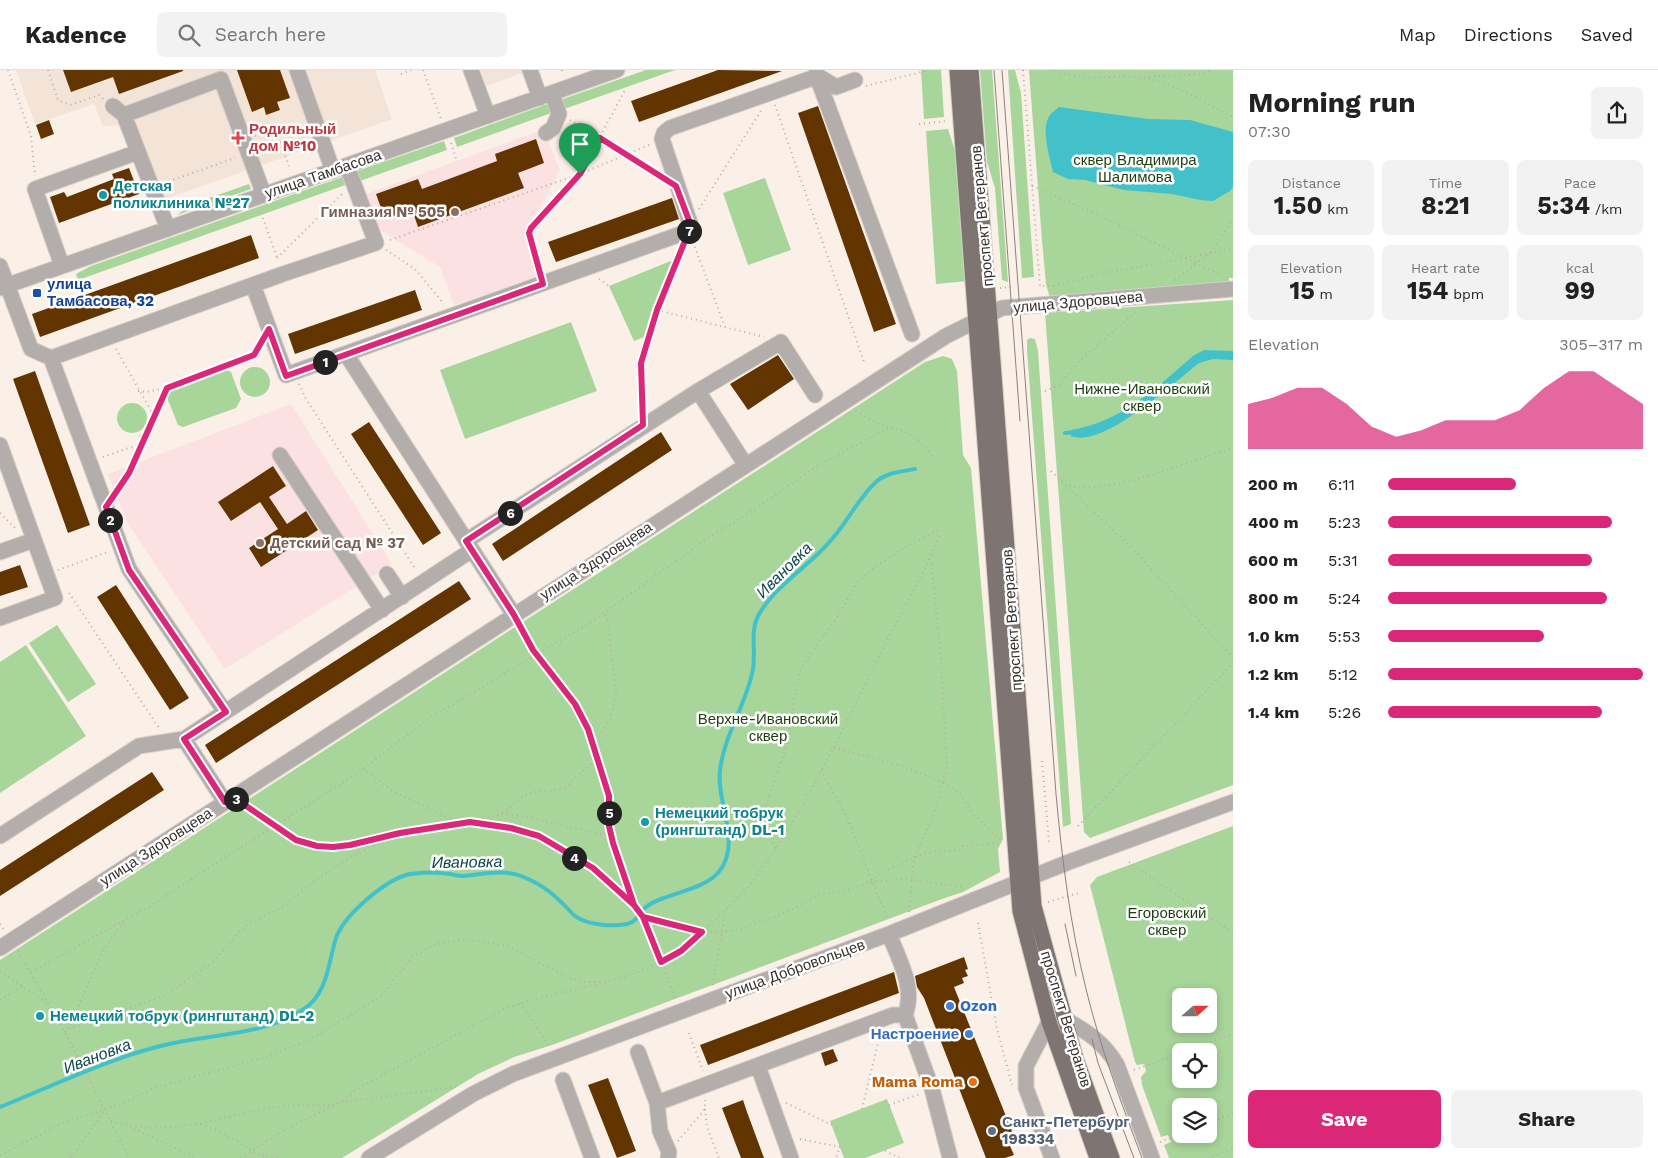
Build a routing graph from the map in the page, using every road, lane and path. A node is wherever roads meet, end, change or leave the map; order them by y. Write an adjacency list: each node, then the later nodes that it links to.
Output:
1 (8, 70): 48 (path)
2 (48, 70): 23 (path)
3 (297, 70): 42 (street)
4 (411, 70): 17 (path)
5 (423, 70): 27 (path)
6 (471, 70): 25 (street)
7 (530, 70): 22 (street)
8 (617, 70): 15 (street, улица Тамбасова)
9 (928, 70): 19 (path)
10 (957, 70): 73 (main road, проспект Ветеранов)
11 (971, 70): 71 (main road, проспект Ветеранов)
12 (1023, 70): 46 (path)
13 (1055, 70): 18 (path)
14 (1212, 70): 18 (path)
15 (597, 73): 22 (street, улица Тамбасова)
16 (816, 73): 19 (street); 21 (street); 76 (street)
17 (401, 74)
18 (1141, 77): 26 (path)
19 (855, 80)
20 (626, 90): 32 (path)
21 (771, 93): 34 (street); 52 (path); 81 (path)
22 (546, 95): 24 (street); 25 (street, улица Тамбасова)
23 (119, 110): 36 (street); 37 (street)
24 (559, 114): 30 (street); 32 (path)
25 (488, 116): 41 (street, улица Тамбасова)
26 (1233, 117)
27 (442, 121)
28 (948, 121): 29 (path)
29 (920, 124)
30 (546, 133)
31 (260, 134): 35 (path)
32 (600, 138): 38 (path); 43 (path)
33 (450, 139): 39 (path)
34 (662, 139): 38 (path); 45 (street)
35 (280, 142): 37 (path); 40 (path)
36 (138, 152): 48 (street); 53 (street)
37 (248, 153): 44 (path); 49 (street)
38 (626, 155): 43 (path); 45 (path)
39 (457, 161)
40 (289, 166)
41 (348, 166): 42 (street, улица Тамбасова); 55 (street)
42 (333, 171): 49 (street, улица Тамбасова)
43 (580, 174): 54 (path); 67 (path)
44 (157, 185)
45 (676, 186): 52 (street)
46 (1032, 186): 59 (path); 59 (path)
47 (349, 188): 58 (path)
48 (35, 189): 62 (street)
49 (264, 195): 53 (street, улица Тамбасова)
50 (263, 218): 58 (path)
51 (1233, 219): 57 (path)
52 (689, 227): 67 (street); 69 (path); 74 (path)
53 (168, 229): 62 (street, улица Тамбасова)
54 (394, 239)
55 (376, 243): 63 (street); 72 (path)
56 (1233, 248): 57 (path)
57 (1211, 252): 59 (path); 60 (path)
58 (277, 258): 63 (path)
59 (1185, 258): 60 (path)
60 (1196, 264): 64 (path); 65 (path)
61 (0, 266): 68 (street)
62 (62, 266): 68 (street, улица Тамбасова)
63 (283, 274): 66 (street)
64 (1172, 282)
65 (1229, 283): 71 (street, улица Здоровцева)
66 (253, 284): 75 (street); 77 (street)
67 (543, 284): 72 (street)
68 (4, 286): 80 (street)
69 (657, 310): 74 (path); 91 (path)
70 (1138, 310): 86 (path)
71 (990, 314): 73 (street, улица Здоровцева); 151 (main road, проспект Ветеранов)
72 (453, 316): 79 (street)
73 (975, 321): 100 (street, улица Здоровцева); 151 (main road, проспект Ветеранов)
74 (725, 328): 78 (path)
75 (269, 329): 82 (street); 83 (path)
76 (912, 334)
77 (111, 336): 80 (street); 84 (path)
78 (781, 342): 85 (street); 87 (street)
79 (346, 354): 82 (street); 108 (street)
80 (51, 358): 99 (street)
81 (864, 362)
82 (294, 373): 114 (path)
83 (167, 388): 84 (path); 89 (path)
84 (138, 391): 89 (path)
85 (698, 391): 91 (street); 100 (street)
86 (1045, 391)
87 (815, 394)
88 (851, 408): 92 (path)
89 (154, 416): 90 (path); 94 (path)
90 (147, 417)
91 (643, 425): 108 (street)
92 (890, 428): 98 (path); 118 (path)
93 (138, 432): 94 (path)
94 (143, 443): 99 (path); 104 (path)
95 (0, 445): 102 (street)
96 (1233, 448): 103 (path)
97 (280, 454): 117 (street)
98 (935, 458)
99 (89, 462): 104 (street)
100 (746, 464): 119 (street, улица Здоровцева)
101 (1051, 471): 103 (path)
102 (5, 474): 107 (street)
103 (1069, 486): 122 (path)
104 (106, 507): 109 (street)
105 (940, 528): 145 (path)
106 (940, 535): 111 (path)
107 (34, 540): 110 (street); 112 (street)
108 (469, 546): 114 (street); 119 (street)
109 (120, 547): 112 (path); 124 (street)
110 (0, 552)
111 (931, 557): 127 (path); 132 (path)
112 (46, 574): 120 (street)
113 (387, 574): 116 (street)
114 (424, 582): 116 (street)
115 (65, 587): 126 (path)
116 (402, 597): 117 (street)
117 (382, 610): 124 (street)
118 (604, 612): 121 (path); 128 (path)
119 (514, 615): 121 (path); 133 (street, улица Здоровцева)
120 (0, 618)
121 (536, 654): 128 (path); 130 (path)
122 (1233, 658)
123 (1233, 663): 139 (path)
124 (226, 712): 125 (street)
125 (184, 739): 126 (street); 133 (street)
126 (168, 740): 142 (street)
127 (833, 748): 131 (path); 132 (path)
128 (596, 753): 135 (path); 141 (path)
129 (1042, 761): 143 (path)
130 (363, 769): 137 (path); 138 (path)
131 (821, 770): 145 (path); 150 (path)
132 (944, 783): 144 (path); 147 (path)
133 (229, 799): 138 (path); 166 (street, улица Здоровцева)
134 (1233, 802): 151 (street, улица Добровольцев)
135 (500, 814): 136 (path); 141 (path)
136 (470, 822): 137 (path); 155 (path)
137 (460, 823): 140 (path)
138 (274, 826): 140 (path); 159 (path)
139 (1078, 826)
140 (400, 833): 180 (path)
141 (610, 833): 155 (path)
142 (0, 836)
143 (1049, 842)
144 (962, 846)
145 (775, 848): 156 (path)
146 (963, 850): 147 (path)
147 (914, 858): 149 (path); 150 (path)
148 (1129, 862): 165 (path)
149 (910, 880): 150 (path); 152 (path); 157 (path)
150 (871, 881): 162 (path); 164 (path)
151 (1024, 881): 162 (street, улица Добровольцев); 179 (main road, проспект Ветеранов)
152 (965, 888)
153 (1079, 893): 154 (path)
154 (1043, 903)
155 (634, 905): 158 (path)
156 (725, 910): 163 (path); 164 (path)
157 (909, 916)
158 (642, 917): 163 (path); 167 (path)
159 (126, 920): 169 (path); 180 (path)
160 (0, 924): 166 (path)
161 (978, 924): 194 (path)
162 (890, 929): 177 (street); 224 (street, улица Добровольцев)
163 (702, 932): 164 (path); 167 (path)
164 (722, 932): 172 (path)
165 (1233, 932)
166 (6, 944): 169 (path)
167 (661, 962): 170 (path); 175 (path)
168 (0, 970): 171 (path)
169 (31, 972): 176 (path)
170 (607, 982): 174 (path); 202 (path)
171 (22, 986): 173 (path); 176 (path)
172 (712, 990)
173 (0, 1000)
174 (520, 1003): 185 (path); 197 (path)
175 (677, 1003)
176 (49, 1004): 181 (path)
177 (905, 1015): 178 (street); 193 (street)
178 (884, 1018): 188 (street); 201 (path)
179 (1056, 1020): 232 (street); 233 (main road, проспект Ветеранов); 234 (main road, проспект Ветеранов); 235 (street)
180 (69, 1029): 181 (path)
181 (65, 1032): 202 (path)
182 (689, 1033): 190 (path)
183 (1233, 1034): 184 (path)
184 (1209, 1043)
185 (551, 1049)
186 (638, 1052): 198 (street)
187 (1172, 1056): 189 (path)
188 (758, 1066): 195 (street); 198 (street)
189 (1134, 1071)
190 (706, 1078)
191 (563, 1080): 225 (street)
192 (456, 1087): 197 (path)
193 (932, 1089): 199 (path); 231 (street)
194 (1014, 1093)
195 (768, 1095): 207 (path); 209 (street)
196 (705, 1102): 200 (path)
197 (338, 1104): 206 (path); 213 (path)
198 (657, 1104): 226 (street)
199 (889, 1105)
200 (705, 1109): 211 (path); 227 (path)
201 (862, 1109)
202 (105, 1110): 205 (path); 217 (path); 218 (path)
203 (1233, 1113): 204 (path)
204 (1217, 1120)
205 (111, 1121): 208 (path); 219 (path)
206 (199, 1124): 208 (path); 213 (path)
207 (832, 1125)
208 (130, 1127): 220 (path)
209 (783, 1136): 228 (street); 229 (path)
210 (1172, 1137): 212 (path)
211 (679, 1140)
212 (1162, 1141)
213 (252, 1149): 216 (path); 221 (path)
214 (1233, 1149): 236 (path)
215 (885, 1151): 230 (path)
216 (260, 1154): 222 (path); 223 (path)
217 (0, 1156)
218 (72, 1158)
219 (129, 1158)
220 (197, 1158)
221 (241, 1158)
222 (265, 1158)
223 (278, 1158)
224 (369, 1158)
225 (592, 1158)
226 (668, 1158)
227 (719, 1158)
228 (791, 1158)
229 (836, 1158)
230 (900, 1158)
231 (950, 1158)
232 (1052, 1158)
233 (1097, 1158)
234 (1112, 1158)
235 (1152, 1158)
236 (1208, 1158)

